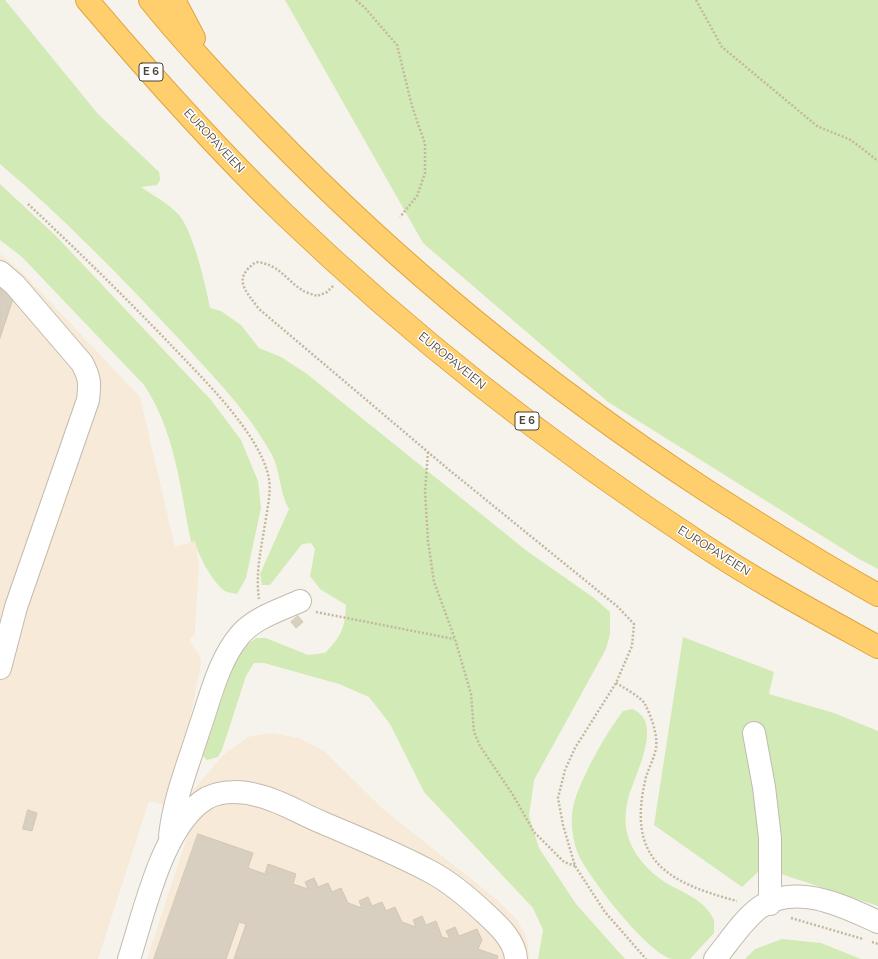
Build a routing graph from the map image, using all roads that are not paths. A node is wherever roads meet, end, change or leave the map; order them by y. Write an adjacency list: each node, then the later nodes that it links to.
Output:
1 (87, 0): 8 (highway, EUROPAVEIEN / E 6)
2 (150, 0): 4 (highway)
3 (174, 0): 4 (highway)
4 (213, 72): 6 (highway)
5 (0, 272): 9 (lane)
6 (878, 594)
7 (294, 603): 11 (lane)
8 (878, 647)
9 (0, 668)
10 (754, 734): 12 (lane)
11 (169, 843): 14 (lane); 15 (lane)
12 (765, 906): 13 (lane); 16 (lane)
13 (878, 922)
14 (129, 959)
15 (516, 959)
16 (715, 959)

